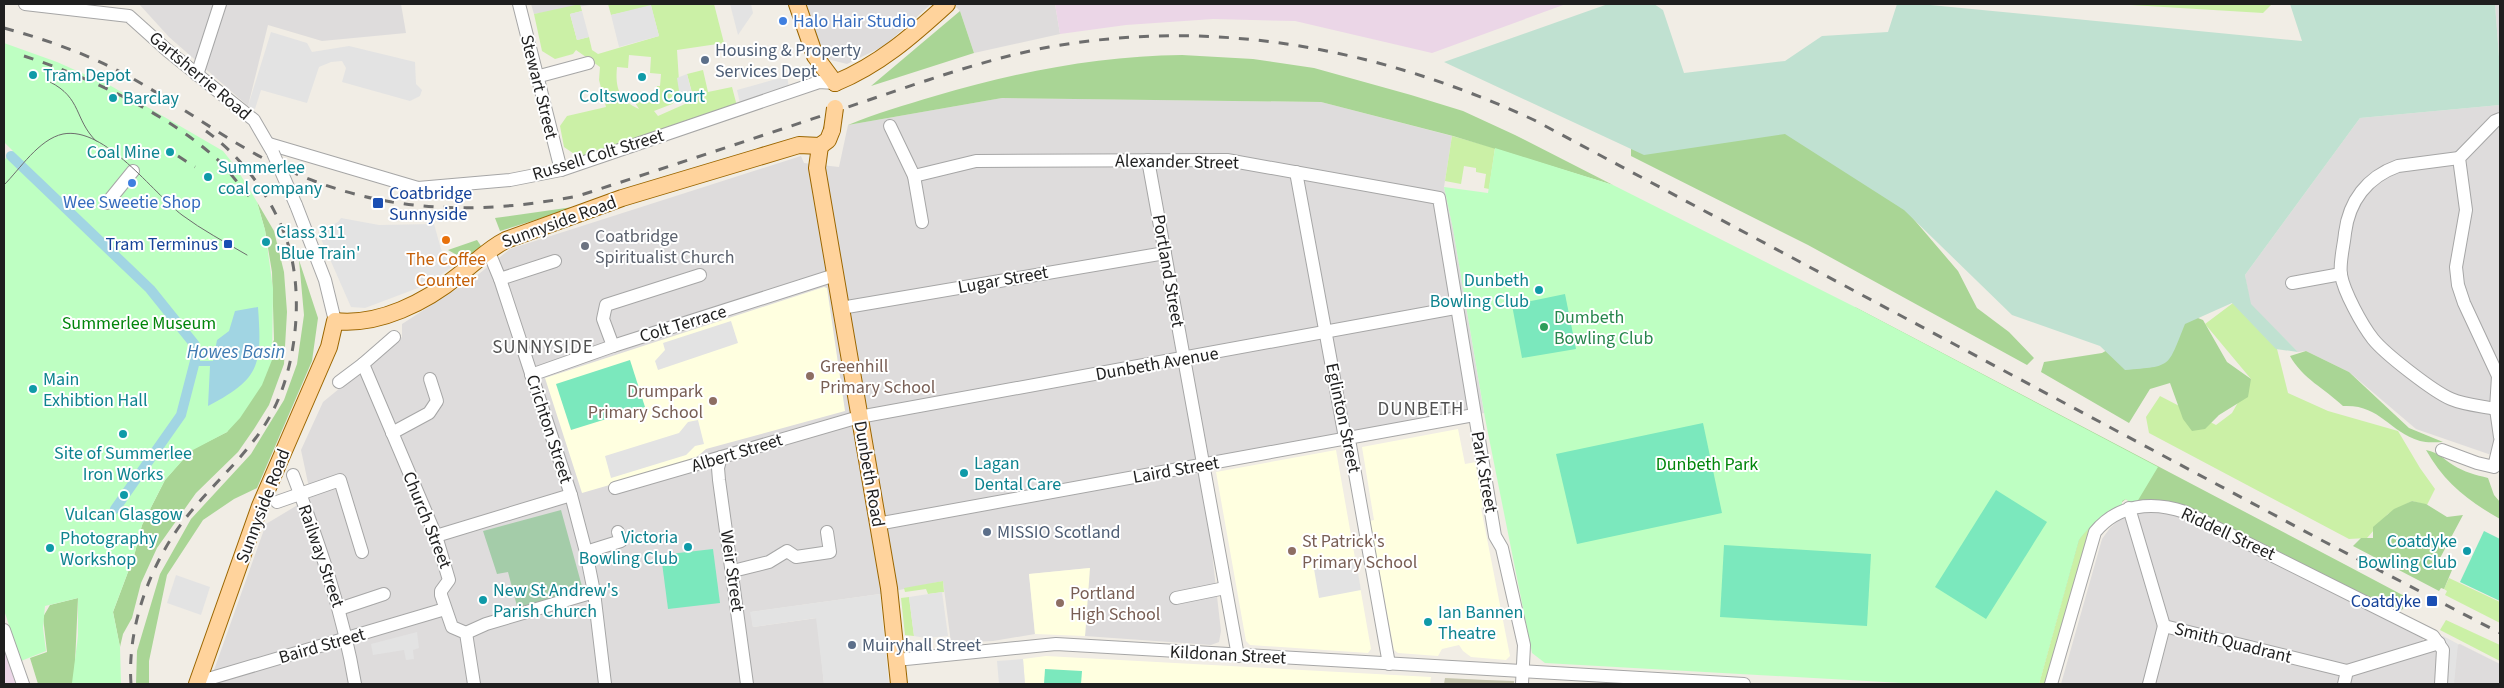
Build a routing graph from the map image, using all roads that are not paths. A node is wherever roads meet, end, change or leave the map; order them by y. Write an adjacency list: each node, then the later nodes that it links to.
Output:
1 (25, 4): 6 (street, Gartsherrie Road)
2 (220, 4): 8 (street)
3 (519, 4): 9 (street, Stewart Street)
4 (797, 4): 10 (main road)
5 (947, 4): 10 (main road)
6 (120, 9): 8 (street, Gartsherrie Road)
7 (588, 62): 9 (street)
8 (197, 76): 14 (street, Gartsherrie Road)
9 (536, 77): 18 (street, Stewart Street)
10 (835, 83): 13 (main road, bridge); 18 (street, Russell Colt Street)
11 (2498, 120): 15 (street)
12 (890, 126): 20 (street)
13 (820, 146): 24 (main road, Sunnyside Road); 29 (main road, Dunbeth Road)
14 (271, 149): 18 (street, Russell Colt Street); 34 (street, Gartsherrie Road, bridge)
15 (2459, 158): 27 (street); 43 (street)
16 (1148, 160): 19 (street, Alexander Street); 20 (street, Alexander Street); 25 (street, Portland Street)
17 (133, 170): 22 (street)
18 (560, 170)
19 (1296, 172): 21 (street, Alexander Street); 35 (street, Eglinton Street)
20 (914, 176): 23 (street)
21 (1439, 198): 33 (street, Park Street)
22 (106, 203)
23 (922, 222)
24 (488, 250): 30 (street, Crichton Street); 34 (main road, Sunnyside Road)
25 (1165, 253): 32 (street, Lugar Street); 38 (street, Portland Street)
26 (555, 261): 30 (street)
27 (2340, 274): 31 (street); 43 (street)
28 (700, 275): 37 (street)
29 (835, 275): 32 (main road, Dunbeth Road); 37 (street, Colt Terrace)
30 (500, 278): 40 (street, Crichton Street)
31 (2292, 283)
32 (841, 308): 45 (main road, Dunbeth Road)
33 (1456, 308): 35 (street, Dunbeth Avenue); 44 (street, Park Street)
34 (335, 321): 83 (main road, Sunnyside Road)
35 (1326, 333): 38 (street, Dunbeth Avenue); 48 (street, Eglinton Street)
36 (394, 337): 39 (street)
37 (614, 346): 40 (street, Colt Terrace)
38 (1184, 359): 45 (street, Dunbeth Avenue); 52 (street, Portland Street)
39 (363, 364): 42 (street); 46 (street, Church Street)
40 (531, 375): 56 (street, Crichton Street)
41 (430, 379): 46 (street)
42 (339, 382)
43 (2496, 409): 47 (street)
44 (1474, 415): 48 (street, Laird Street); 81 (street, Park Street)
45 (859, 417): 51 (street, Albert Street); 59 (main road, Dunbeth Road)
46 (392, 433): 62 (street, Church Street)
47 (2500, 437)
48 (1345, 438): 52 (street, Laird Street); 79 (street, Eglinton Street)
49 (2500, 442): 50 (street)
50 (2442, 450)
51 (721, 457): 54 (street, Albert Street); 65 (street, Weir Street)
52 (1202, 466): 59 (street, Laird Street); 66 (street, Portland Street)
53 (293, 475): 55 (street, Railway Street)
54 (615, 488)
55 (300, 494): 57 (street); 63 (street); 70 (street, Railway Street)
56 (571, 495): 62 (street); 64 (street, Crichton Street)
57 (277, 502)
58 (2129, 508): 72 (street); 76 (street, Riddell Street); 92 (street, Riddell Street)
59 (877, 524): 78 (main road, Dunbeth Road)
60 (618, 532): 64 (street)
61 (827, 532): 65 (street)
62 (436, 536): 71 (street, Church Street)
63 (362, 552)
64 (586, 552): 67 (street, Crichton Street)
65 (733, 571): 88 (street, Weir Street)
66 (1226, 588): 69 (street); 77 (street, Portland Street)
67 (594, 592): 74 (street); 87 (street, Crichton Street)
68 (384, 594): 70 (street)
69 (1176, 598)
70 (339, 609): 75 (street, Railway Street)
71 (445, 609): 74 (street, Church Street); 75 (street, Baird Street)
72 (2164, 626): 80 (street, Smith Quadrant); 93 (street, Smith Quadrant)
73 (4, 630): 84 (street)
74 (466, 633): 86 (street)
75 (347, 639): 83 (street, Baird Street); 85 (street, Railway Street)
76 (2441, 647): 80 (street); 95 (street)
77 (1238, 656): 78 (street, Kildonan Street); 79 (street, Kildonan Street)
78 (896, 660): 89 (main road, Dunbeth Road)
79 (1389, 664): 81 (street, Kildonan Street)
80 (2347, 671): 94 (street)
81 (1523, 678): 82 (street, Kildonan Street)
82 (1564, 679): 90 (street, Kildonan Street)
83 (198, 683)
84 (23, 684)
85 (355, 684)
86 (474, 684)
87 (606, 684)
88 (747, 684)
89 (899, 684)
90 (1724, 684): 91 (street, Kildonan Street)
91 (1744, 684)
92 (2051, 684)
93 (2149, 684)
94 (2344, 684)
95 (2441, 684)

